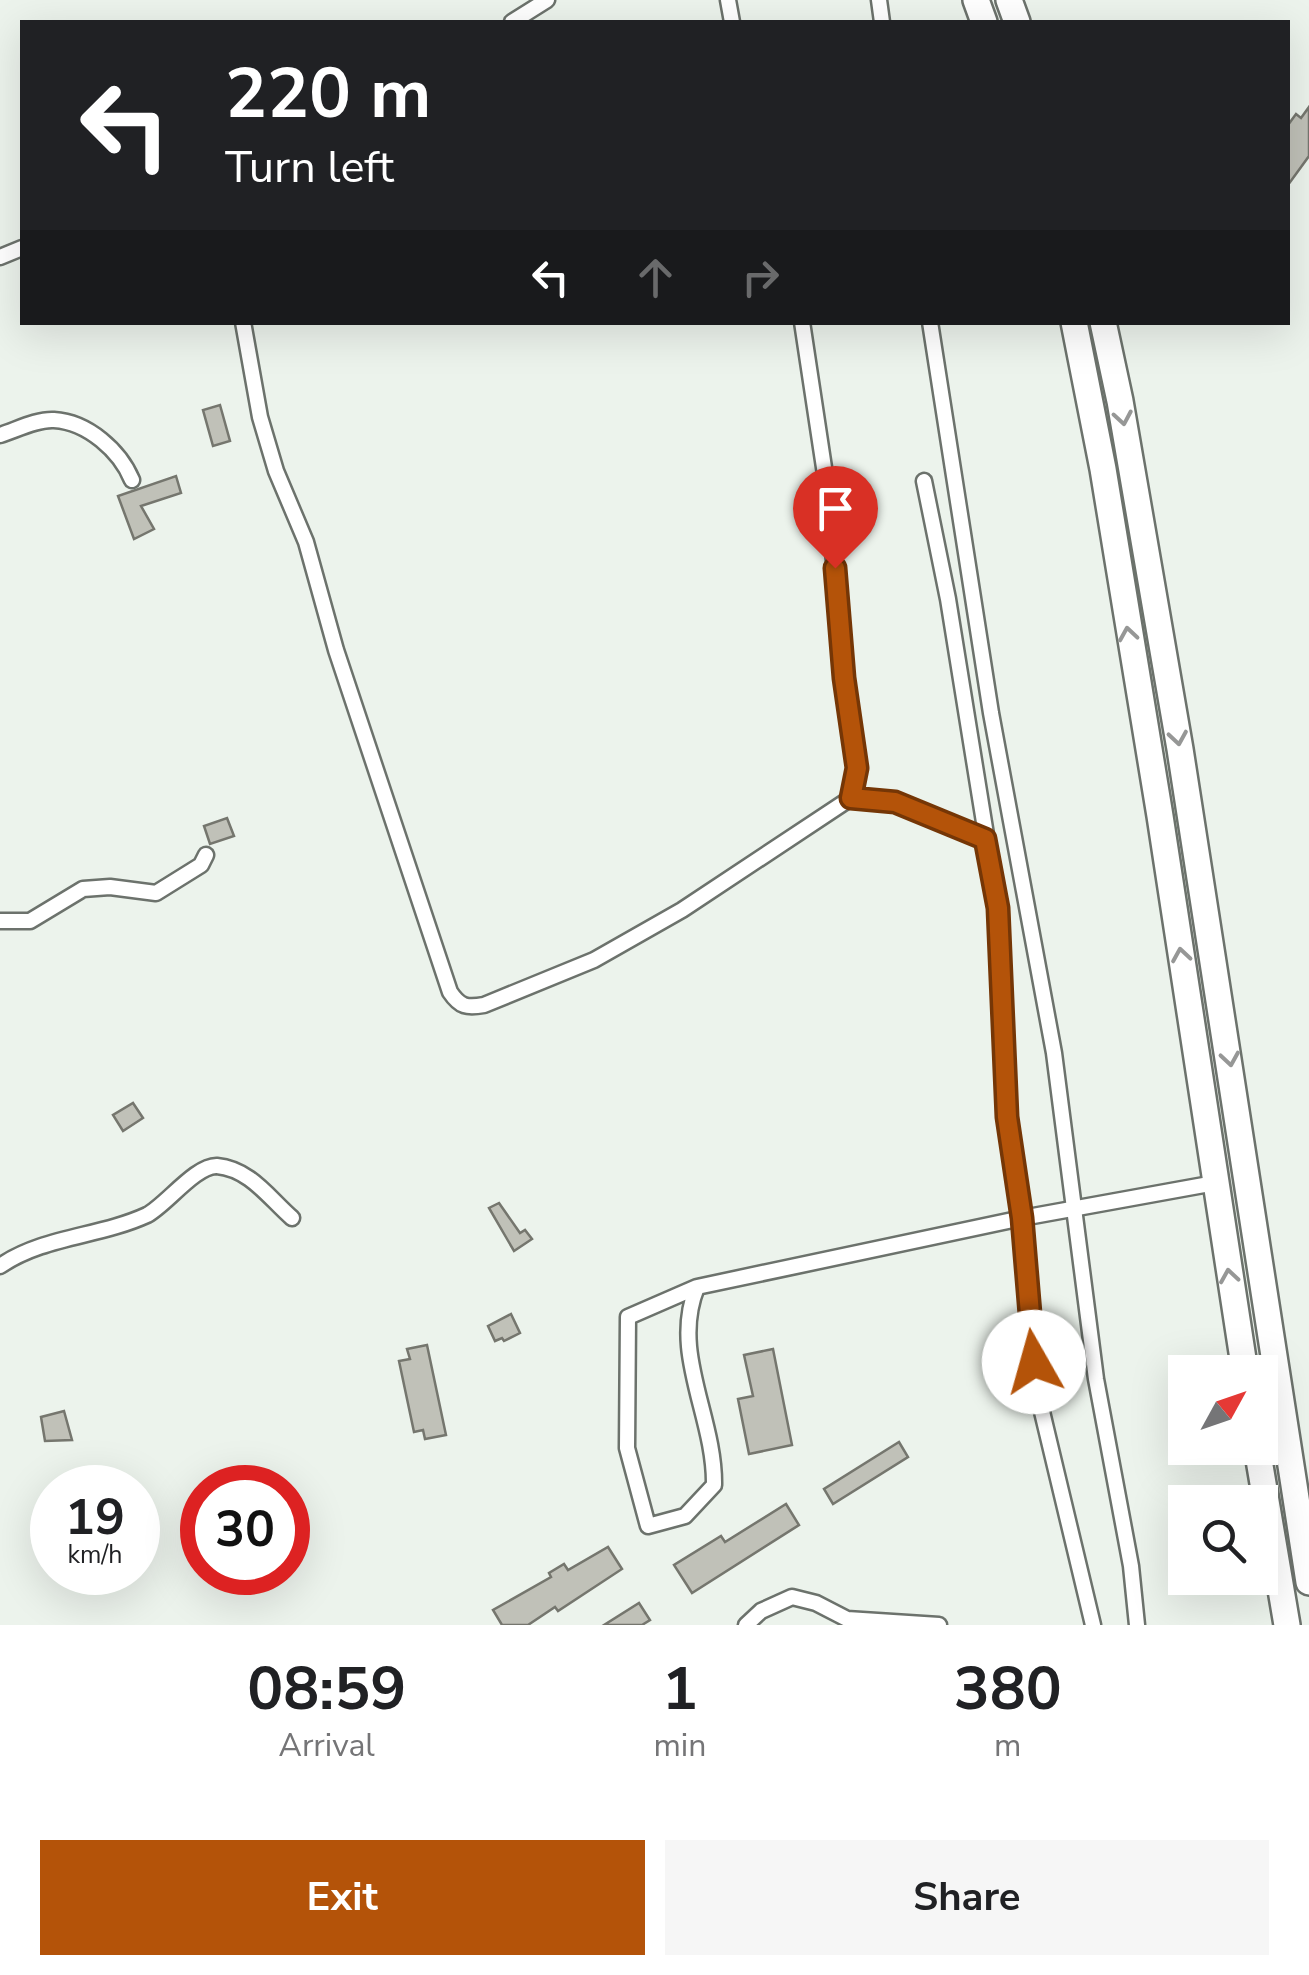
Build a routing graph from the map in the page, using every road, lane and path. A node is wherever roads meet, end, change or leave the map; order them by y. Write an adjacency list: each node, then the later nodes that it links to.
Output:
1 (547, 0): 2 (street)
2 (515, 20)
3 (244, 325): 11 (street)
4 (802, 325): 11 (street)
5 (930, 325): 16 (street)
6 (1075, 325): 15 (highway, one-way to 6)
7 (1104, 325): 23 (highway, one-way to 23)
8 (0, 435): 9 (street)
9 (132, 480)
10 (924, 481): 12 (street)
11 (851, 798): 12 (street)
12 (985, 839): 18 (street)
13 (206, 855): 14 (street)
14 (0, 920)
15 (1215, 1182): 16 (street); 21 (highway, one-way to 15)
16 (1073, 1210): 18 (street); 27 (street)
17 (292, 1218): 19 (street)
18 (1022, 1218): 20 (street); 26 (street)
19 (0, 1266)
20 (697, 1287): 20 (street)
21 (1242, 1355)
22 (1260, 1465): 28 (highway)
23 (1309, 1582)
24 (746, 1625): 25 (street)
25 (939, 1625)
26 (1092, 1625)
27 (1137, 1625)
28 (1286, 1625)

